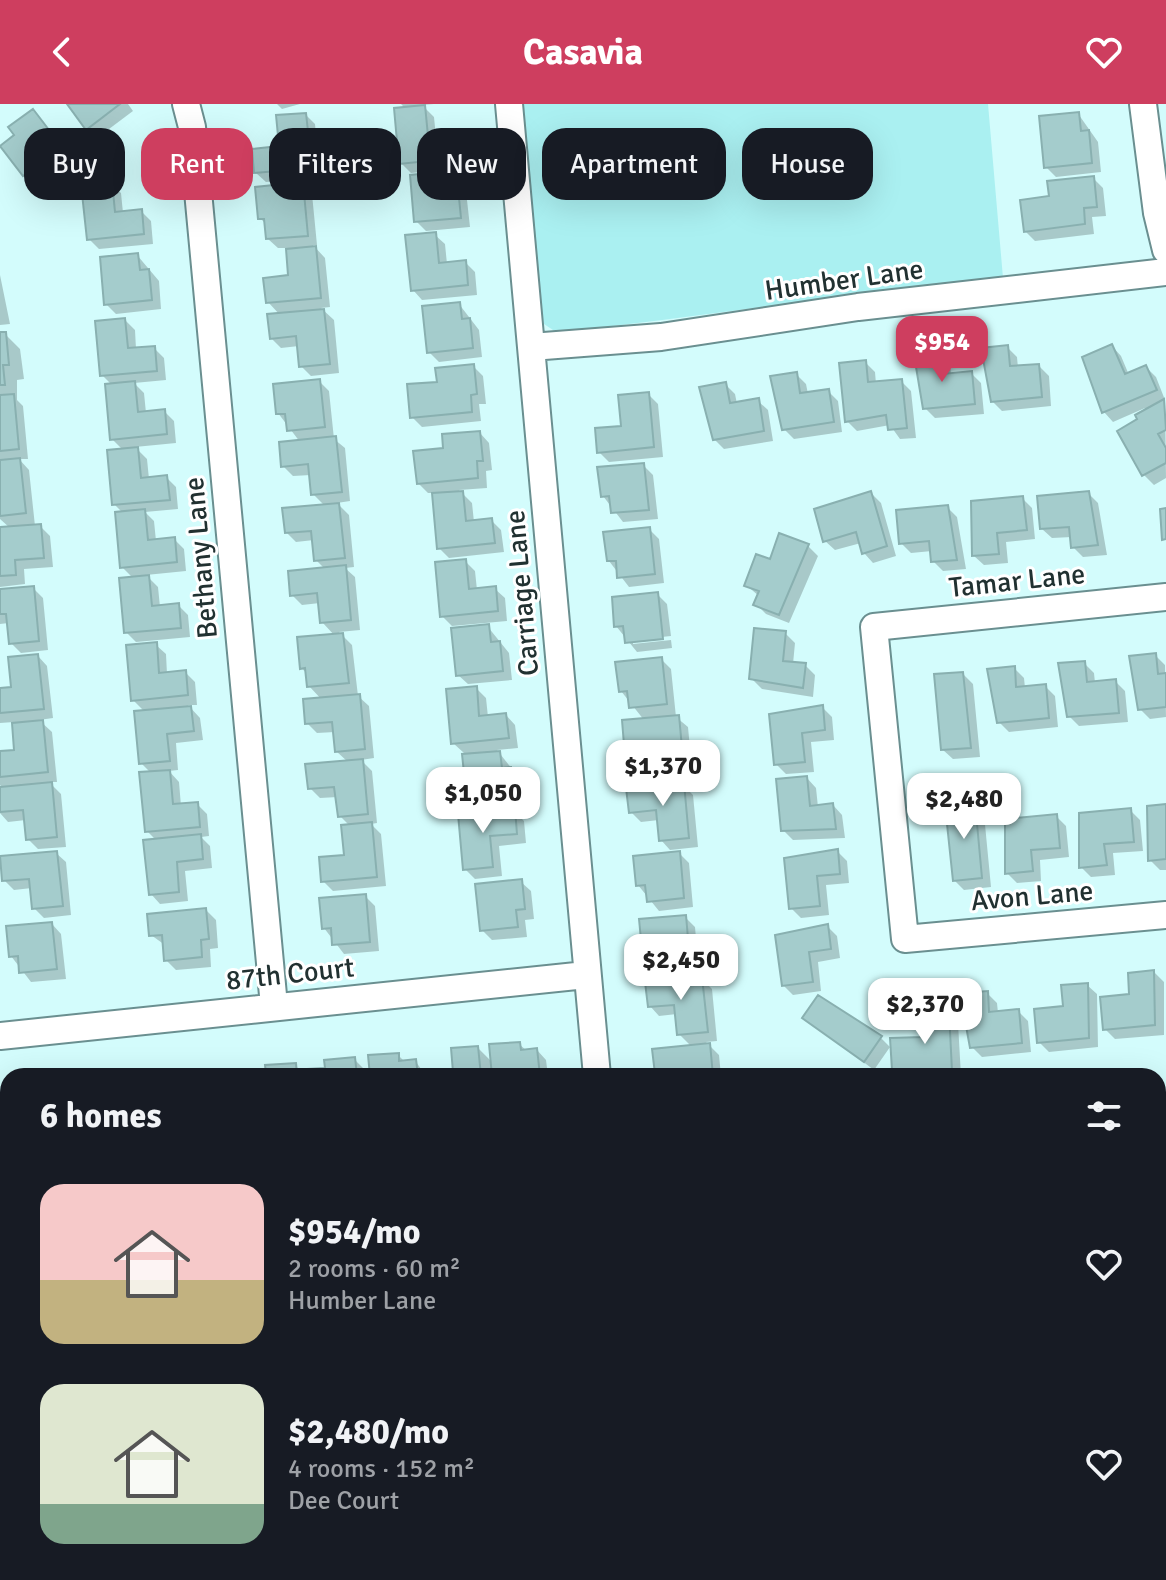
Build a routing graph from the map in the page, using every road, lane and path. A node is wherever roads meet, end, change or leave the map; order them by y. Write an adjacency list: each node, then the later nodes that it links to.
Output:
1 (186, 104): 11 (street, Bethany Lane)
2 (509, 104): 6 (street, Carriage Lane)
3 (1143, 104): 4 (street)
4 (1166, 250)
5 (1166, 272): 6 (street, Humber Lane)
6 (531, 347): 10 (street, Carriage Lane)
7 (1166, 597): 9 (street, Tamar Lane)
8 (1166, 915): 9 (street, Avon Lane)
9 (905, 939)
10 (586, 975): 11 (street, 87th Court); 13 (street, Carriage Lane)
11 (274, 1006): 12 (street, 87th Court)
12 (0, 1036)
13 (596, 1068)

